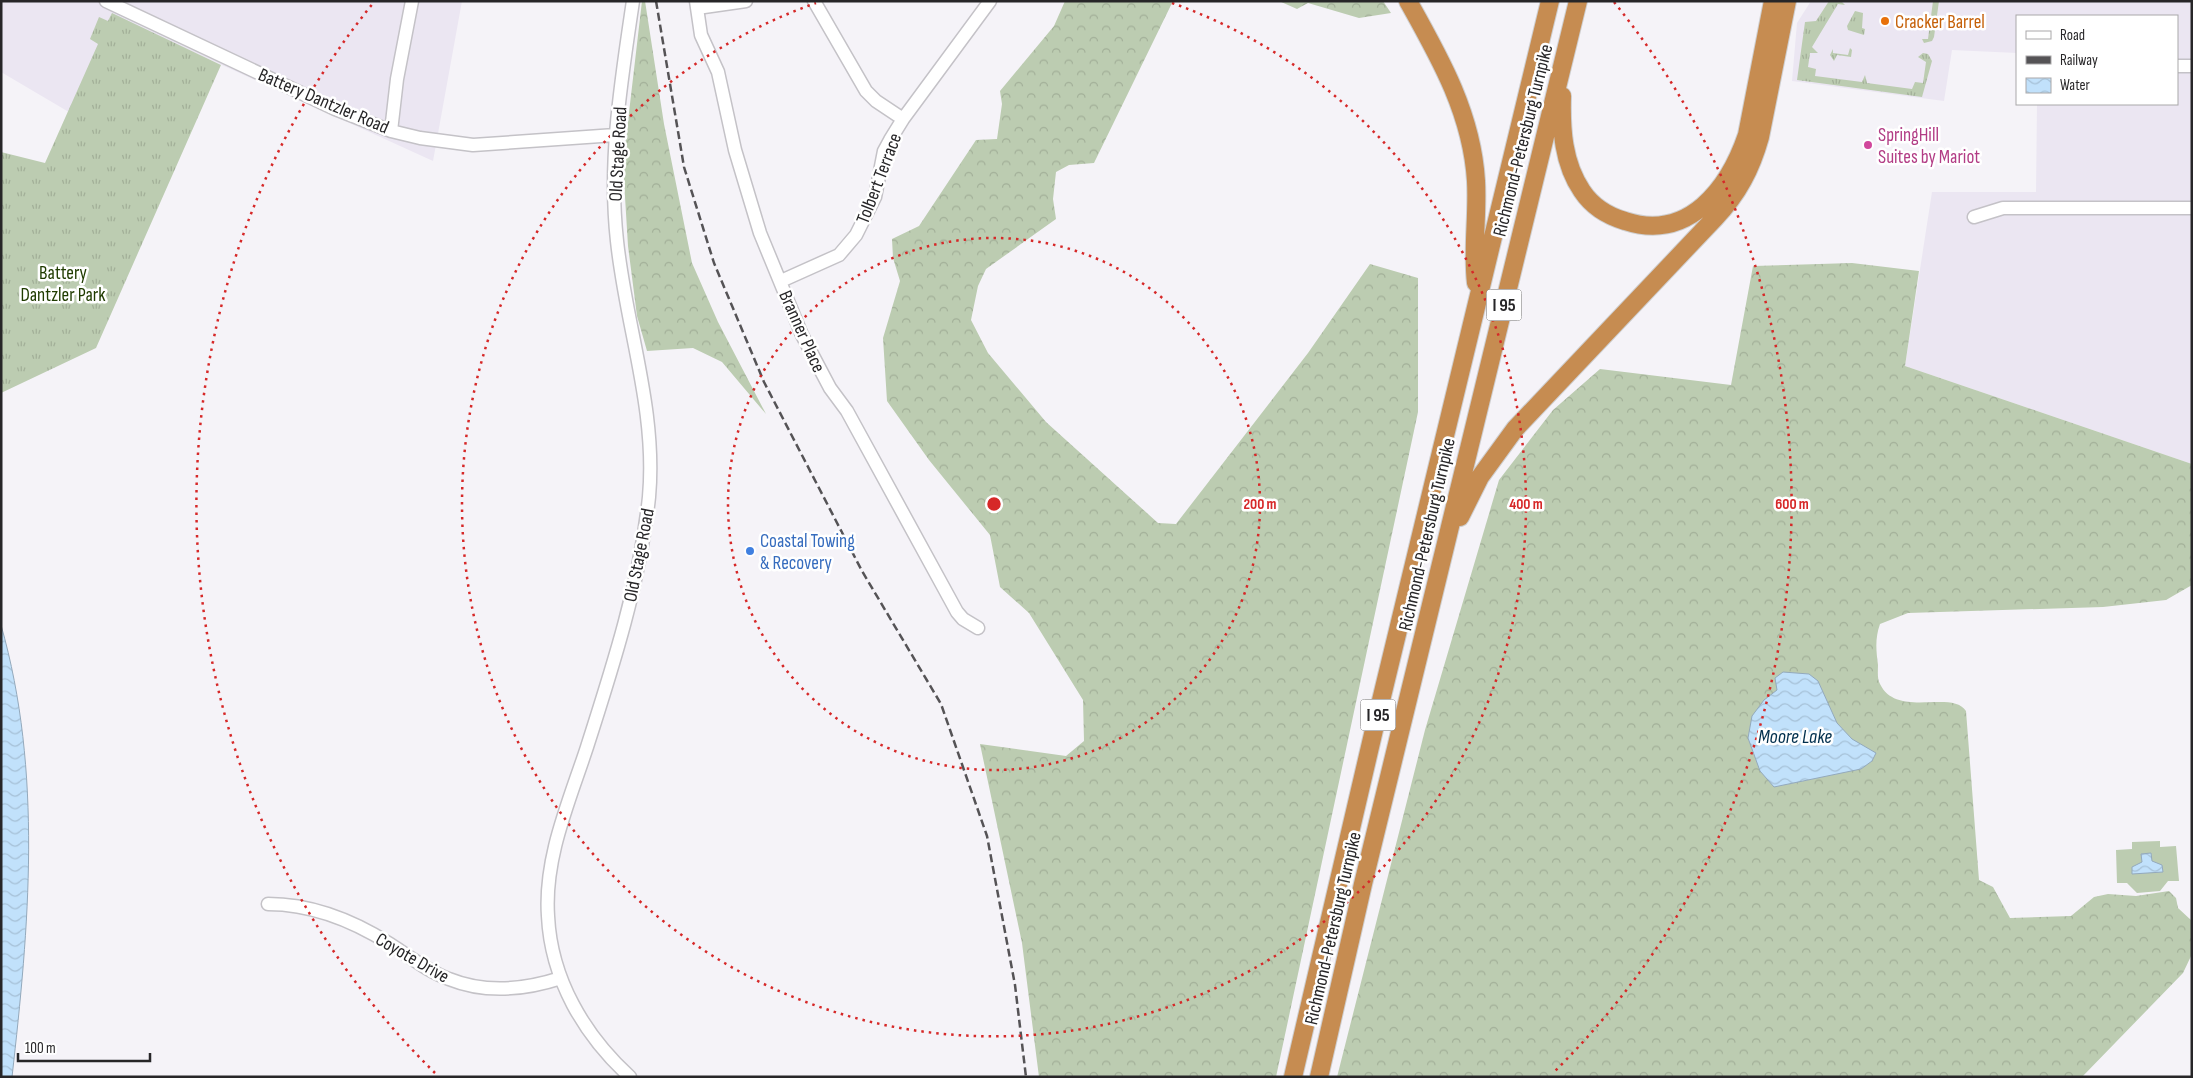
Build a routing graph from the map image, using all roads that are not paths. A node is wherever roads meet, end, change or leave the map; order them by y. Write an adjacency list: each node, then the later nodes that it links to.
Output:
1 (106, 1): 17 (street, Battery Dantzler Road)
2 (412, 1): 17 (street)
3 (634, 1): 18 (street, Old Stage Road)
4 (746, 1): 12 (street)
5 (814, 1): 16 (street)
6 (990, 1): 16 (street, Tolbert Terrace)
7 (1408, 1): 22 (highway)
8 (1550, 1): 22 (highway, Richmond-Petersburg Turnpike / I 95)
9 (1578, 1): 13 (highway, Richmond-Petersburg Turnpike / I 95)
10 (1773, 1): 13 (highway)
11 (1787, 1): 23 (highway)
12 (696, 4): 21 (street, Branner Place)
13 (1564, 58): 23 (highway, Richmond-Petersburg Turnpike / I 95)
14 (2178, 66): 15 (street)
15 (2192, 66)
16 (902, 120): 21 (street, Tolbert Terrace)
17 (391, 131): 18 (street, Battery Dantzler Road)
18 (614, 135): 26 (street, Old Stage Road)
19 (2192, 208): 20 (street)
20 (1974, 217)
21 (781, 281): 24 (street, Branner Place)
22 (1478, 298): 28 (highway, Richmond-Petersburg Turnpike / I 95)
23 (1444, 552): 29 (highway, Richmond-Petersburg Turnpike / I 95)
24 (978, 628)
25 (268, 904): 26 (street, Coyote Drive)
26 (561, 978): 27 (street, Old Stage Road)
27 (630, 1077)
28 (1293, 1077)
29 (1319, 1077)

